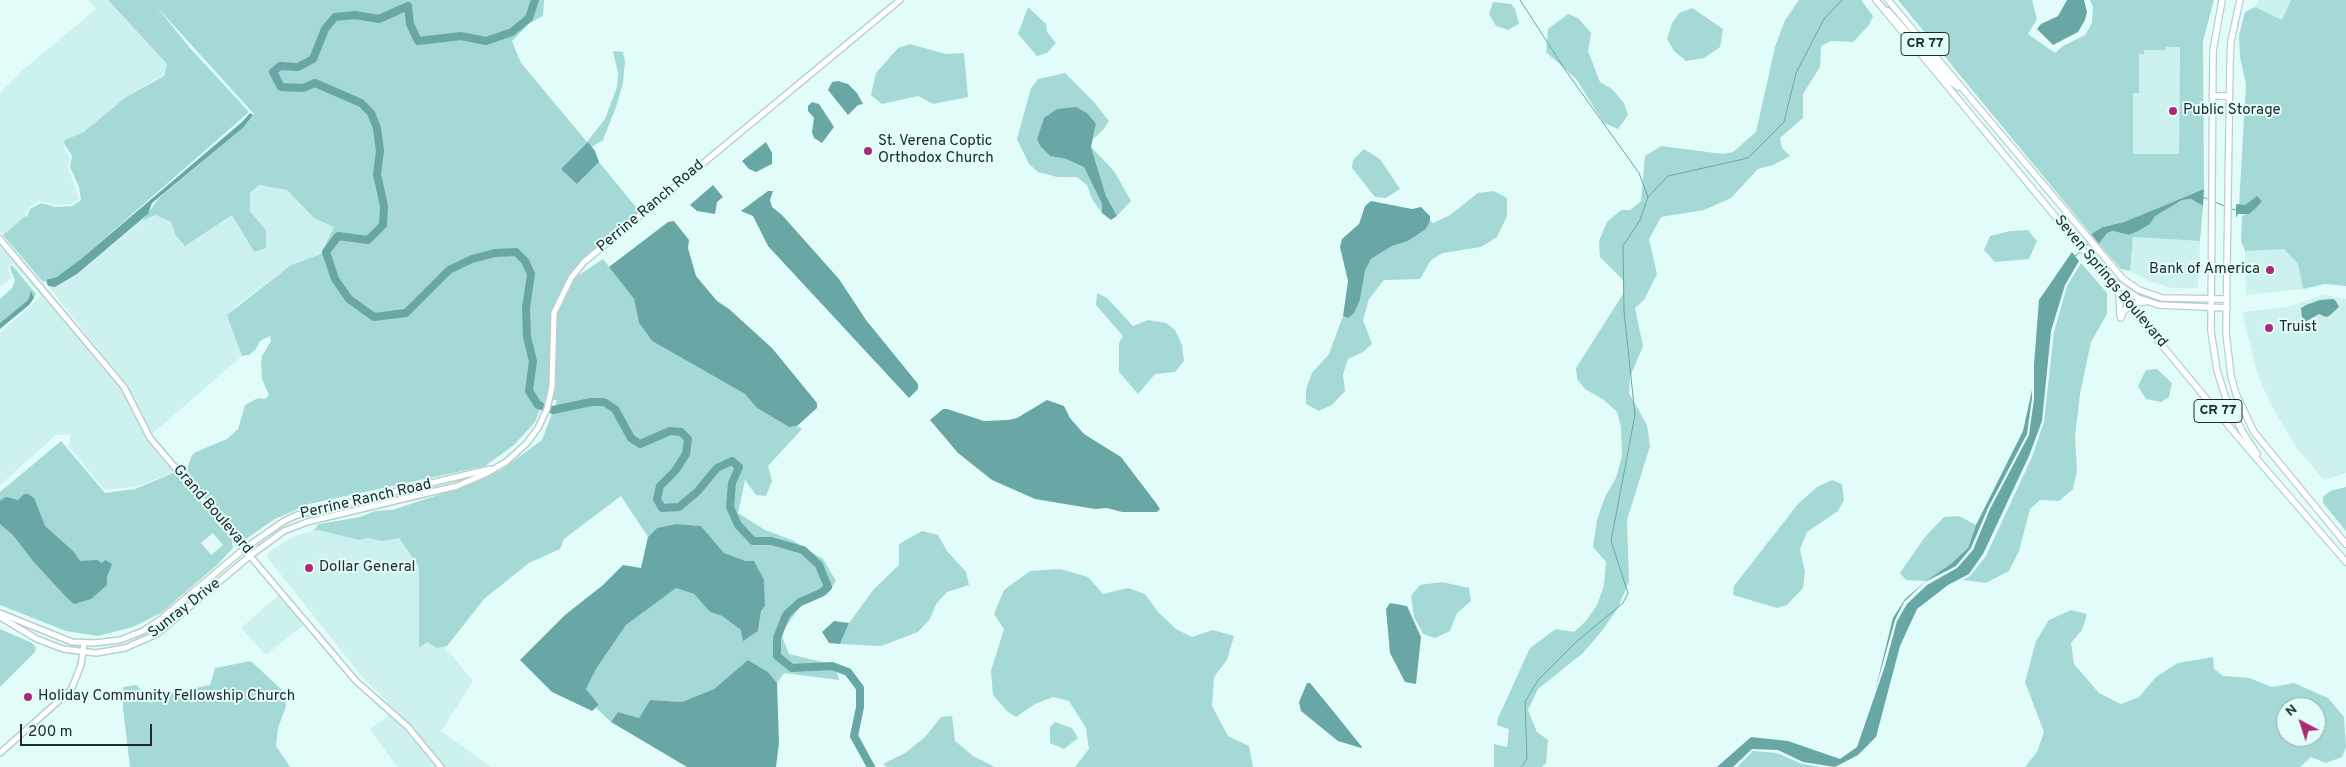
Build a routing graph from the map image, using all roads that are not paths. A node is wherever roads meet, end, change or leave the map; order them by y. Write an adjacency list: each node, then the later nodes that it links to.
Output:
1 (900, 0): 19 (street, Perrine Ranch Road)
2 (1876, 0): 6 (main road, Seven Springs Boulevard / CR 77)
3 (1888, 0): 7 (main road, Seven Springs Boulevard / CR 77)
4 (2222, 0): 8 (main road)
5 (2240, 0): 9 (main road)
6 (1883, 9): 7 (main road); 11 (main road, Seven Springs Boulevard / CR 77)
7 (1962, 89): 13 (main road, Seven Springs Boulevard / CR 77)
8 (2212, 96): 9 (main road); 13 (main road)
9 (2229, 96): 14 (main road)
10 (0, 239): 22 (street, Grand Boulevard)
11 (2105, 275): 12 (main road, Seven Springs Boulevard / CR 77); 15 (main road)
12 (2118, 292): 16 (main road, Seven Springs Boulevard / CR 77); 16 (main road)
13 (2210, 299): 14 (main road, CR 77); 18 (main road)
14 (2228, 299): 17 (main road, CR 77)
15 (2149, 302): 16 (main road); 18 (main road)
16 (2129, 306): 20 (main road, Seven Springs Boulevard / CR 77)
17 (2227, 308): 18 (main road); 21 (main road, CR 77)
18 (2210, 309): 20 (main road)
19 (495, 468): 22 (street, Perrine Ranch Road); 23 (street, Perrine Ranch Road)
20 (2318, 529): 24 (main road, Seven Springs Boulevard / CR 77)
21 (2346, 544)
22 (245, 548): 23 (street, Grand Boulevard); 27 (street, Sunray Drive)
23 (251, 555): 28 (street, Sunray Drive); 30 (street, Grand Boulevard)
24 (2346, 562)
25 (0, 613): 27 (street, Sunray Drive)
26 (0, 617): 28 (street, Sunray Drive)
27 (84, 643): 28 (street)
28 (83, 652): 29 (street)
29 (0, 753)
30 (442, 767)

